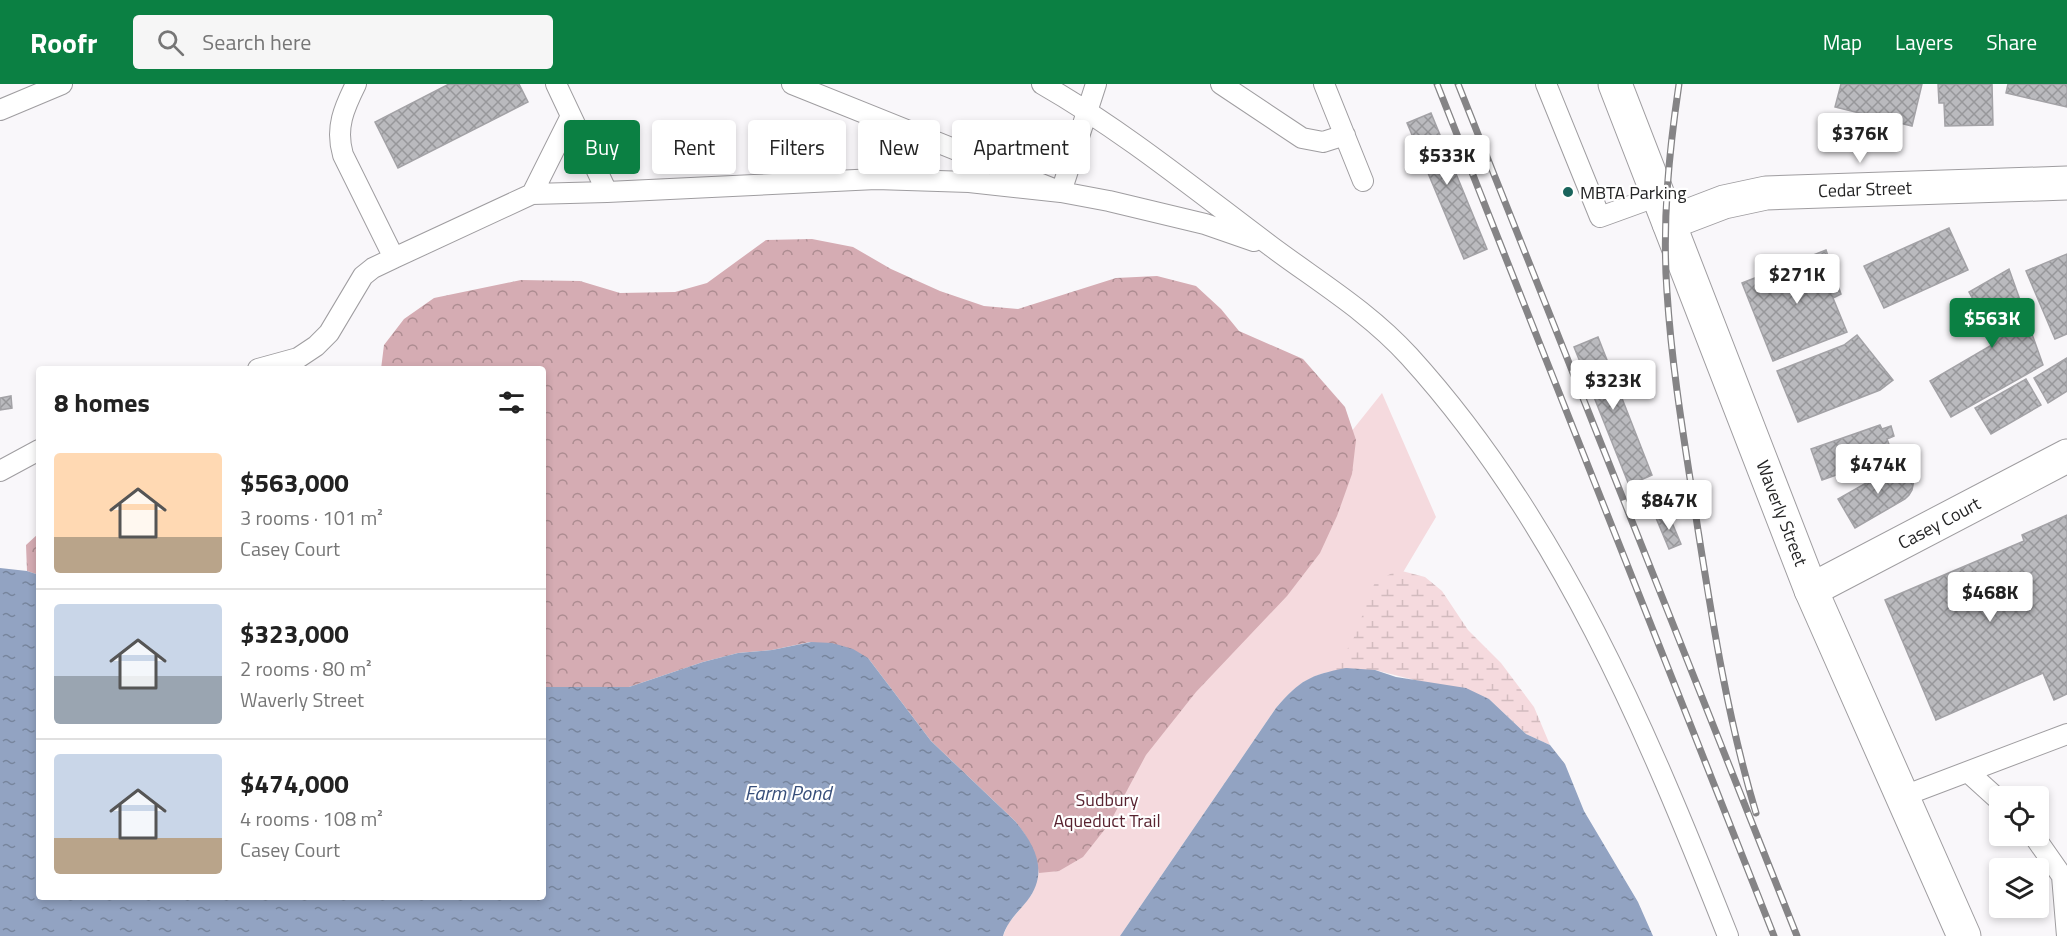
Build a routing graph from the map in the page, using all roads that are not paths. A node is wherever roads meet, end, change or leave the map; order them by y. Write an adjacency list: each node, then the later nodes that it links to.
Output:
1 (62, 84): 11 (lane)
2 (356, 84): 23 (lane)
3 (556, 84): 14 (lane)
4 (792, 84): 19 (lane)
5 (1042, 84): 13 (lane)
6 (1096, 84): 13 (lane)
7 (1221, 84): 15 (lane)
8 (1324, 84): 15 (lane)
9 (1546, 84): 21 (lane)
10 (1616, 84): 21 (main road, Waverly Street)
11 (40, 89): 12 (lane)
12 (0, 110)
13 (1088, 111): 19 (lane); 22 (lane)
14 (571, 116): 18 (lane); 20 (lane)
15 (1345, 135): 16 (lane)
16 (1363, 181)
17 (2067, 183): 21 (main road, Cedar Street)
18 (608, 192): 19 (lane); 20 (lane)
19 (1061, 192): 22 (lane)
20 (532, 194): 23 (lane)
21 (1664, 210): 28 (main road, Waverly Street)
22 (1276, 250): 34 (lane)
23 (394, 258): 24 (lane)
24 (269, 366)
25 (36, 452): 27 (lane)
26 (2067, 456): 28 (main road, Casey Court)
27 (0, 471)
28 (1811, 590): 32 (main road, Waverly Street)
29 (2067, 734): 30 (lane)
30 (1968, 772): 31 (lane); 32 (lane)
31 (1989, 791)
32 (1901, 797): 35 (main road, Waverly Street)
33 (2041, 846): 36 (lane)
34 (1728, 936)
35 (1964, 936)
36 (2067, 936)

